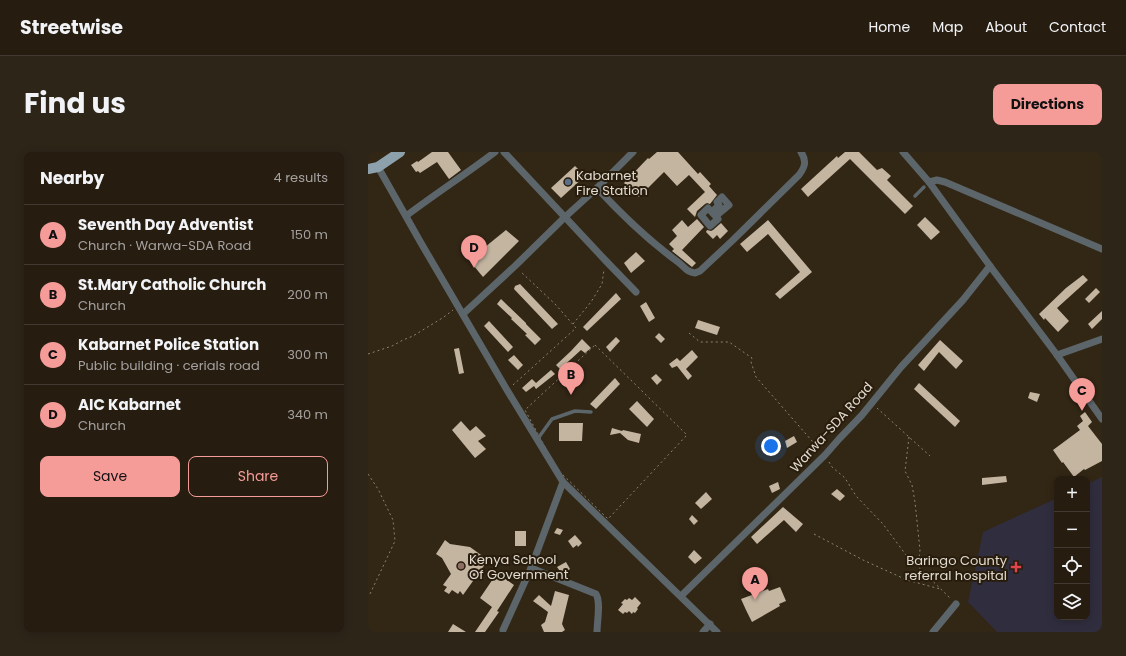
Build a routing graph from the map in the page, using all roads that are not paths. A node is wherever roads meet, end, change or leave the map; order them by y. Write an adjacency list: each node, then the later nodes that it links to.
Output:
1 (400, 152): 7 (main road)
2 (495, 152): 12 (street)
3 (504, 152): 13 (street)
4 (633, 152): 10 (street)
5 (801, 152): 10 (street)
6 (903, 152): 9 (street)
7 (378, 167): 8 (main road); 12 (street)
8 (368, 169)
9 (926, 184): 11 (lane); 14 (street); 15 (street)
10 (597, 188): 13 (street)
11 (915, 196)
12 (406, 216): 17 (street)
13 (565, 217): 16 (street); 17 (street)
14 (1102, 249)
15 (990, 266): 19 (street); 25 (street, Warwa-SDA Road)
16 (636, 292)
17 (463, 314): 23 (street)
18 (1102, 339): 19 (street)
19 (1057, 355): 21 (street)
20 (591, 412): 22 (lane)
21 (1102, 419)
22 (539, 437)
23 (563, 482): 24 (street); 25 (street)
24 (531, 568): 28 (street); 29 (street)
25 (681, 596): 27 (street)
26 (956, 604): 32 (street)
27 (710, 624): 30 (street); 31 (street)
28 (503, 630)
29 (597, 632)
30 (703, 632)
31 (717, 632)
32 (933, 632)

